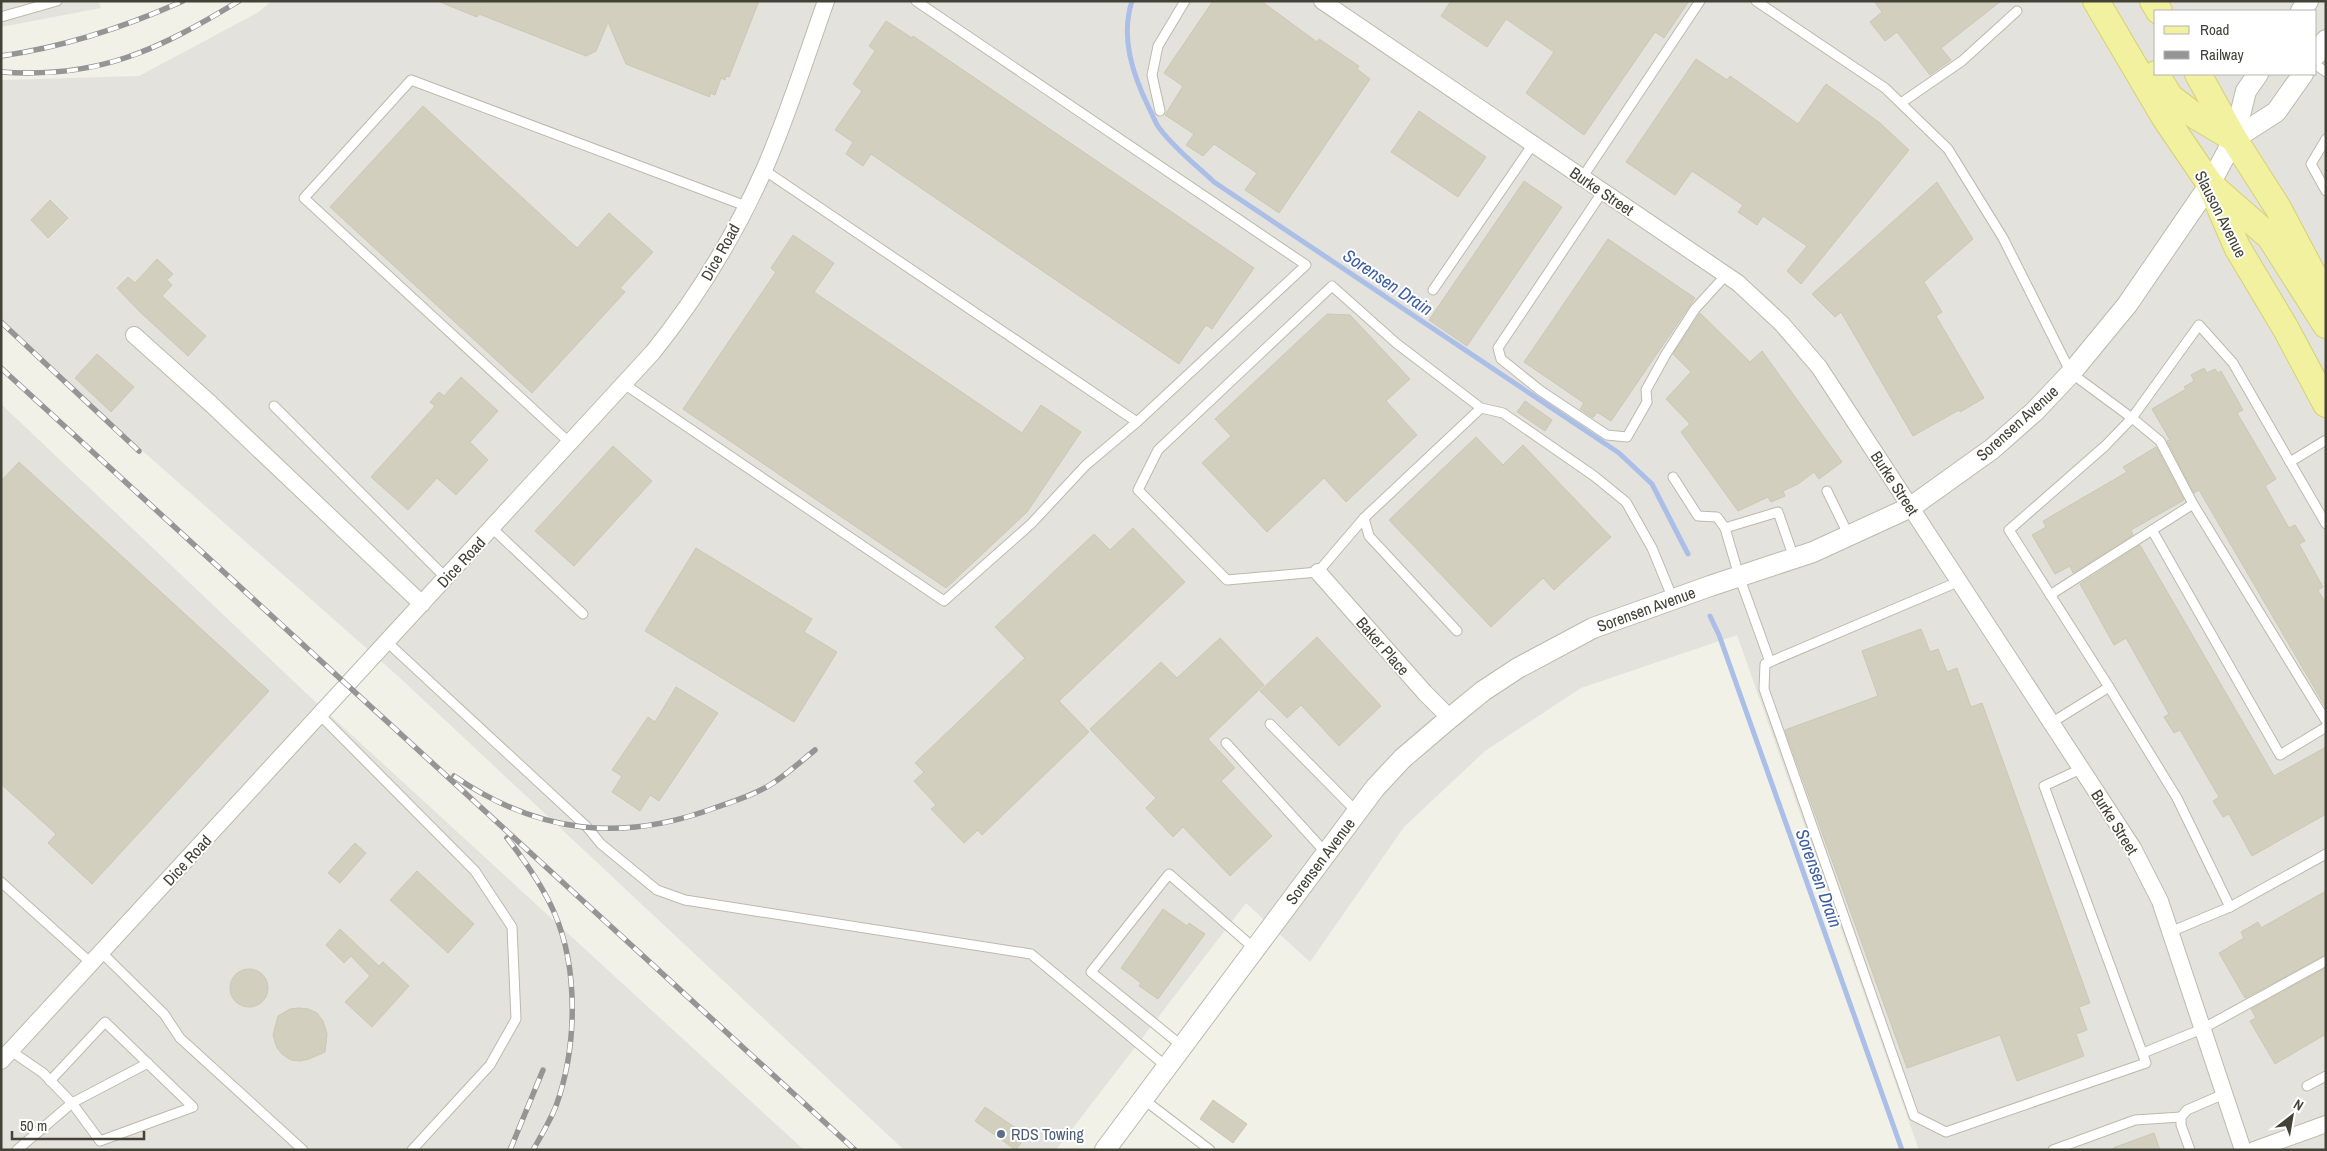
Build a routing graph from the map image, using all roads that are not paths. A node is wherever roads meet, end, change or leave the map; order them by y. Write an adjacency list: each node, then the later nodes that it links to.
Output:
1 (57, 1): 11 (lane)
2 (826, 1): 24 (street, Dice Road)
3 (916, 1): 41 (lane)
4 (1185, 1): 20 (lane)
5 (1322, 1): 23 (street, Burke Street)
6 (1700, 1): 25 (lane)
7 (1756, 1): 19 (lane)
8 (2096, 1): 26 (main road, Slauson Avenue)
9 (2111, 1): 14 (main road)
10 (2017, 11): 19 (lane)
11 (1, 17)
12 (2326, 40): 13 (street)
13 (2317, 54)
14 (2154, 71)
15 (2157, 75): 21 (main road)
16 (2199, 75): 21 (main road)
17 (2257, 75): 21 (street, Sorensen Avenue)
18 (2302, 75): 21 (street)
19 (1900, 103): 35 (lane)
20 (1160, 111)
21 (2234, 138): 26 (street, Sorensen Avenue); 32 (main road)
22 (2326, 139): 27 (lane)
23 (1534, 144): 25 (street, Burke Street); 31 (lane)
24 (764, 170): 29 (street, Dice Road); 41 (lane)
25 (1582, 178): 28 (street, Burke Street)
26 (2210, 184): 33 (main road); 35 (street, Sorensen Avenue); 37 (main road, Slauson Avenue)
27 (2326, 191)
28 (1603, 192): 30 (street, Burke Street); 30 (lane)
29 (746, 206): 36 (street, Dice Road); 43 (lane)
30 (1726, 275): 48 (street, Burke Street)
31 (1433, 290)
32 (2326, 299)
33 (2326, 325)
34 (134, 335): 62 (street)
35 (2071, 373): 40 (lane); 48 (street, Sorensen Avenue)
36 (624, 384): 41 (lane); 43 (street, Dice Road)
37 (2326, 404)
38 (274, 406): 58 (lane)
39 (1481, 408): 49 (lane); 56 (lane); 61 (lane)
40 (2132, 418): 44 (lane); 47 (lane); 60 (lane)
41 (1137, 422)
42 (2326, 440): 44 (lane)
43 (570, 443): 51 (street, Dice Road)
44 (2290, 462): 50 (lane)
45 (1673, 477): 52 (lane)
46 (1827, 491): 54 (lane)
47 (2193, 504): 53 (lane); 70 (lane)
48 (1911, 507): 54 (street, Sorensen Avenue); 59 (street, Burke Street)
49 (1364, 518): 56 (lane); 64 (lane)
50 (2326, 524)
51 (492, 528): 58 (street, Dice Road); 63 (lane)
52 (1725, 528): 55 (lane); 57 (lane)
53 (2152, 530): 60 (lane); 73 (lane)
54 (1849, 536): 55 (street, Sorensen Avenue)
55 (1794, 558): 57 (street, Sorensen Avenue)
56 (1318, 572): 69 (street, Baker Place)
57 (1739, 576): 61 (street, Sorensen Avenue); 66 (lane)
58 (446, 578): 62 (street, Dice Road)
59 (1960, 581): 66 (lane); 71 (street, Burke Street)
60 (2050, 595): 67 (lane)
61 (1673, 599): 69 (street, Sorensen Avenue)
62 (422, 604): 65 (street, Dice Road)
63 (583, 614)
64 (1457, 631)
65 (387, 642): 68 (street, Dice Road); 90 (lane)
66 (1770, 662): 88 (lane)
67 (2109, 688): 71 (lane); 80 (lane)
68 (320, 715): 83 (street, Dice Road); 101 (lane)
69 (1450, 718): 76 (street, Sorensen Avenue)
70 (2326, 721)
71 (2051, 723): 75 (street, Burke Street)
72 (1270, 724): 76 (lane)
73 (2326, 727)
74 (1226, 742): 77 (lane)
75 (2081, 769): 81 (street, Burke Street); 88 (lane)
76 (1357, 812): 77 (street, Sorensen Avenue)
77 (1326, 853): 82 (street, Sorensen Avenue)
78 (2326, 854): 80 (lane)
79 (1, 882): 83 (lane)
80 (2230, 907): 81 (lane)
81 (2170, 932): 85 (street, Burke Street)
82 (1254, 949): 86 (street, Sorensen Avenue); 86 (lane)
83 (96, 958): 87 (street, Dice Road); 100 (lane)
84 (2326, 961): 85 (lane)
85 (2202, 1029): 88 (lane); 94 (street, Burke Street)
86 (1182, 1046): 90 (street, Sorensen Avenue)
87 (4, 1051): 92 (lane)
88 (2143, 1053)
89 (148, 1063): 92 (lane); 96 (lane); 96 (lane)
90 (1167, 1067): 95 (street, Sorensen Avenue)
91 (2326, 1076): 93 (lane)
92 (50, 1081): 96 (lane)
93 (2307, 1086)
94 (2224, 1094): 97 (lane); 106 (street, Burke Street)
95 (1143, 1099): 102 (street, Sorensen Avenue); 103 (lane)
96 (72, 1103): 99 (lane)
97 (2181, 1117): 104 (lane); 105 (lane)
98 (2326, 1124): 107 (street)
99 (18, 1150)
100 (303, 1150)
101 (412, 1150)
102 (1105, 1150)
103 (1210, 1150)
104 (2052, 1150)
105 (2190, 1150)
106 (2243, 1150)
107 (2254, 1150)

